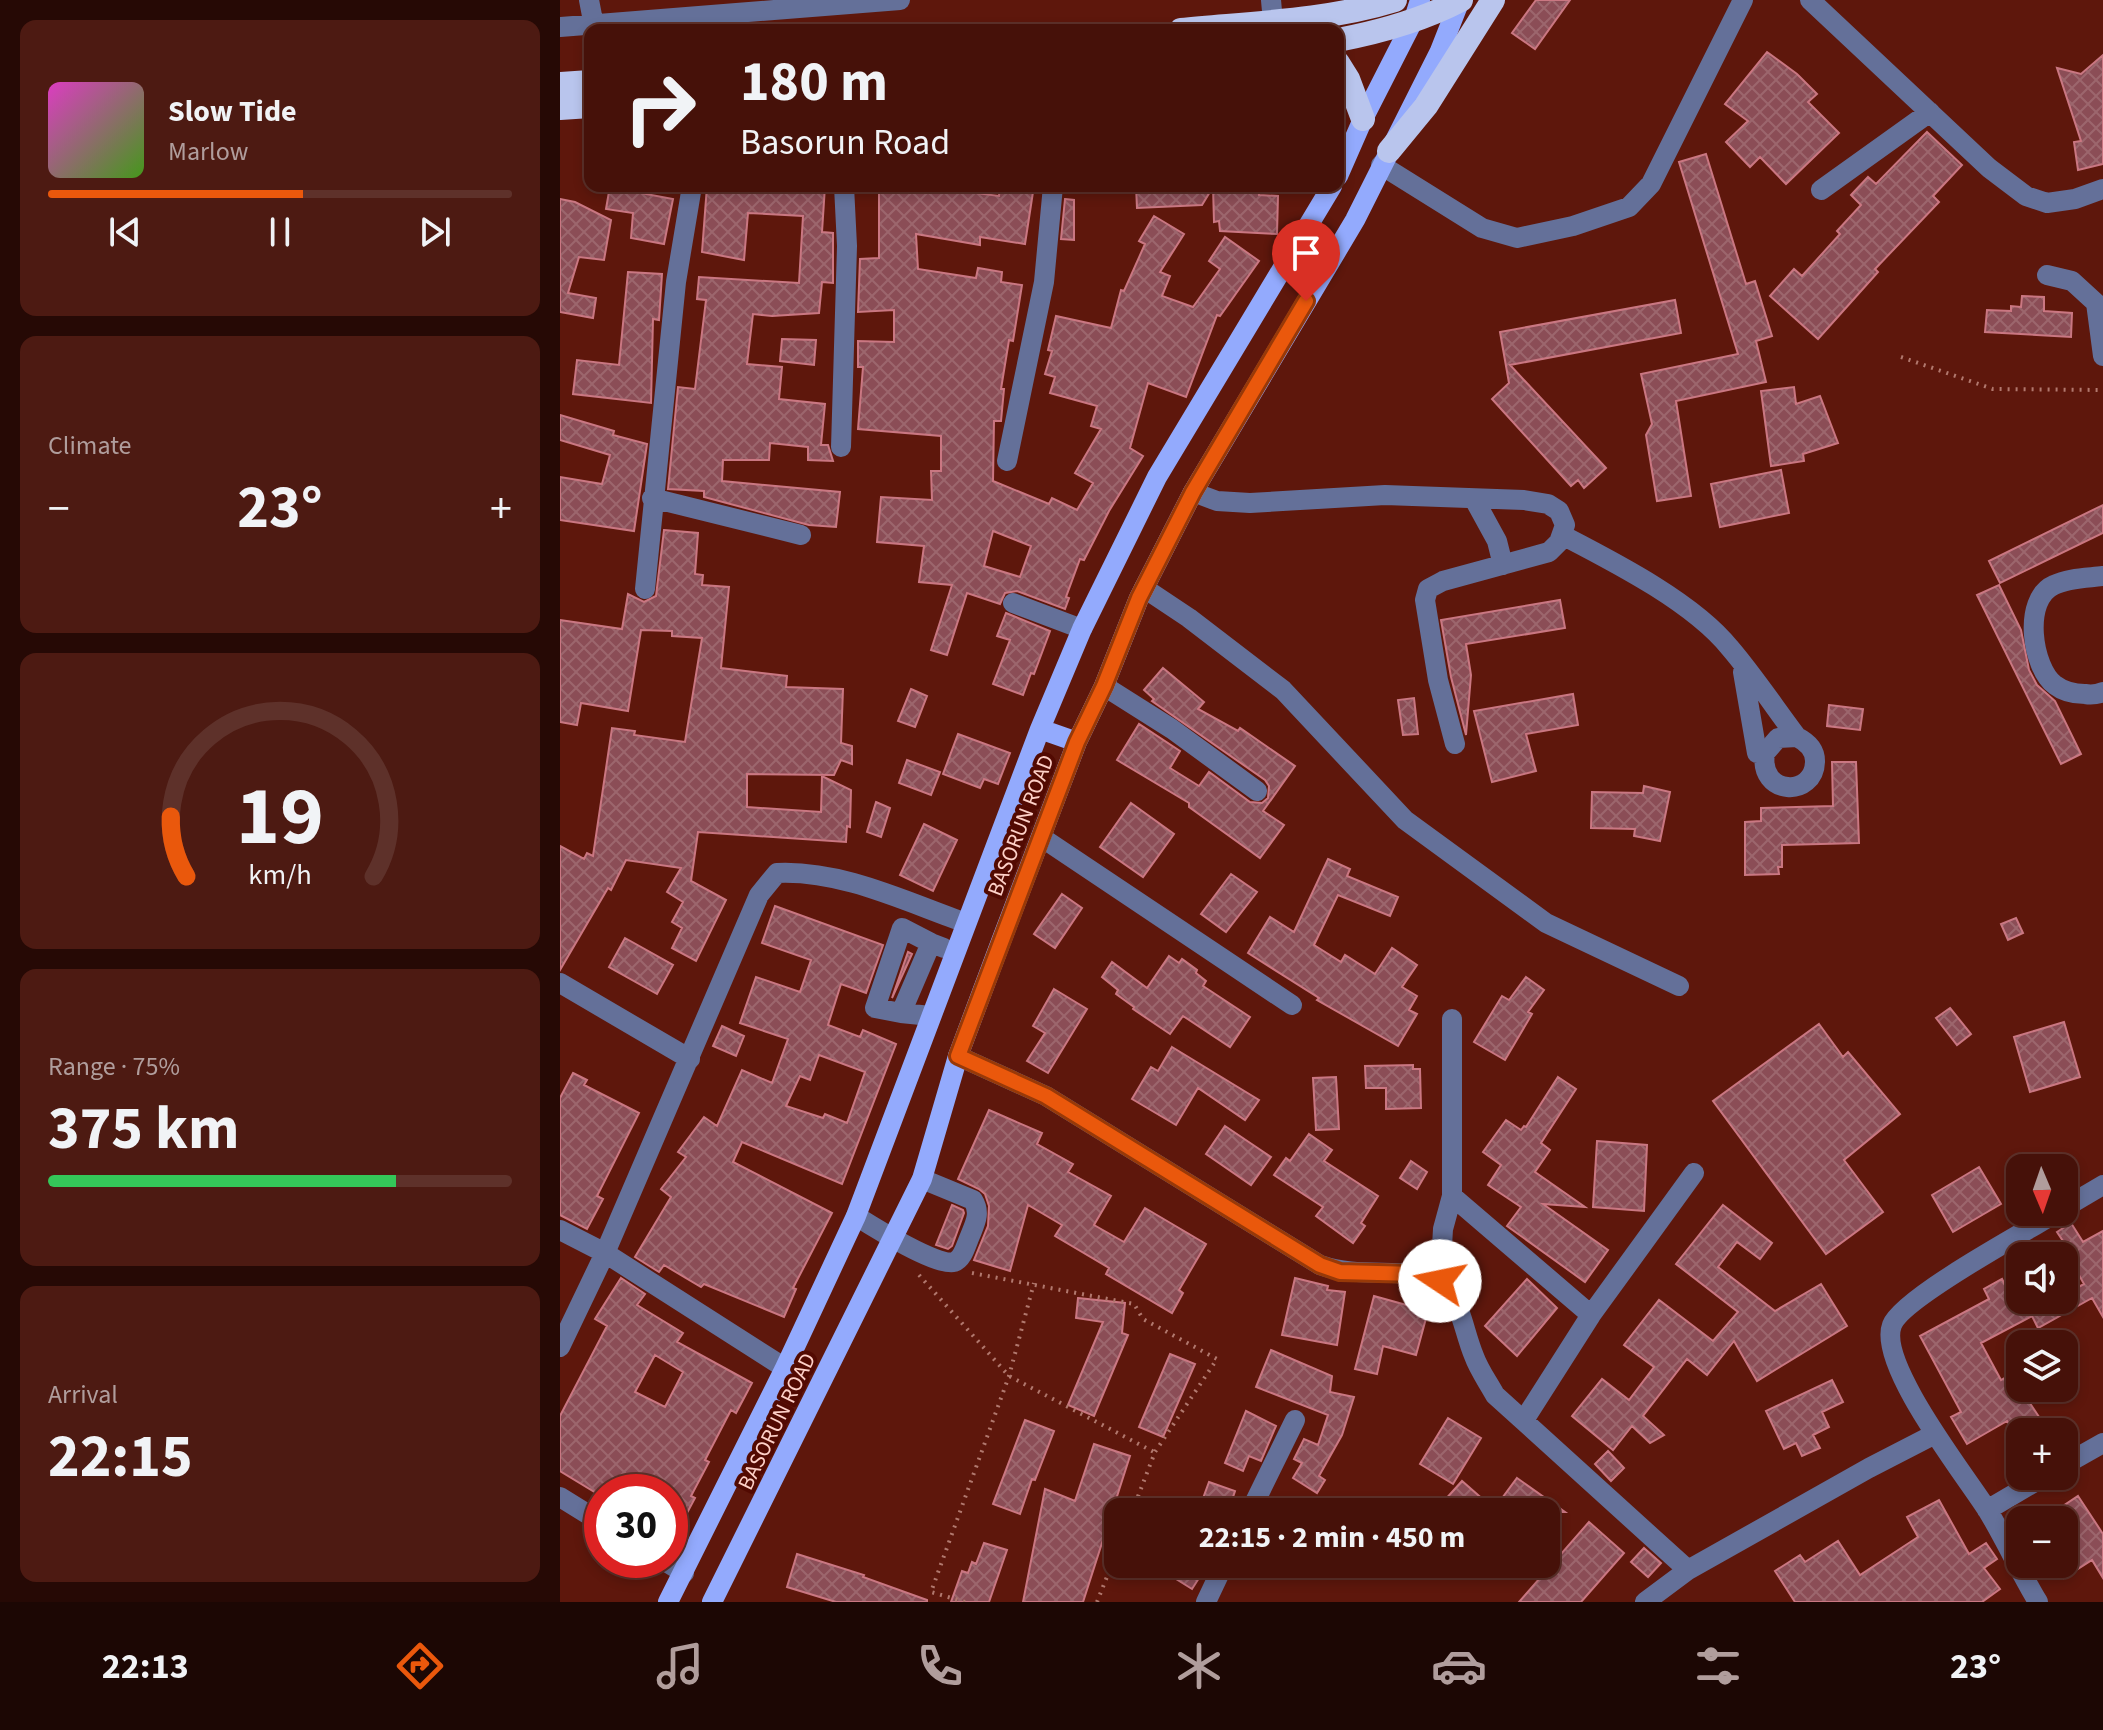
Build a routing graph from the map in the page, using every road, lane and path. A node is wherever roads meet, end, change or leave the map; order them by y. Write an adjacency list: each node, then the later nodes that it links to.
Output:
1 (589, 0): 15 (street)
2 (692, 0): 14 (street)
3 (900, 0): 10 (street)
4 (1360, 0): 13 (highway)
5 (1395, 0): 13 (highway)
6 (1461, 0): 11 (highway); 28 (main road, BASORUN ROAD)
7 (1493, 0): 28 (highway)
8 (1743, 0): 28 (street)
9 (1810, 0): 26 (street)
10 (824, 3): 14 (street)
11 (1417, 10): 20 (highway); 27 (main road)
12 (1272, 11): 13 (highway); 17 (highway)
13 (1307, 17)
14 (682, 19): 16 (street)
15 (594, 24)
16 (619, 24)
17 (1210, 24)
18 (584, 26): 19 (street)
19 (560, 27)
20 (1344, 39)
21 (1344, 73): 27 (highway)
22 (584, 82): 23 (highway)
23 (560, 84)
24 (584, 106): 25 (highway)
25 (560, 108)
26 (1930, 112): 30 (street); 31 (street)
27 (1363, 119): 29 (main road)
28 (1385, 158): 42 (main road, BASORUN ROAD)
29 (1344, 162)
30 (2103, 189)
31 (1821, 190)
32 (691, 192): 43 (street)
33 (844, 192): 40 (street)
34 (1052, 192): 41 (street)
35 (1328, 192): 52 (main road, BASORUN ROAD)
36 (2047, 275): 37 (street)
37 (2103, 356)
38 (1901, 357): 39 (path)
39 (2103, 390)
40 (841, 447)
41 (1007, 461)
42 (1193, 492): 44 (street); 49 (main road, BASORUN ROAD)
43 (652, 498): 45 (street); 50 (street)
44 (1474, 499): 46 (street); 47 (street)
45 (801, 535)
46 (1562, 535): 47 (street); 53 (street)
47 (1503, 565): 59 (street)
48 (2103, 576): 55 (street)
49 (1144, 588): 54 (main road, BASORUN ROAD); 67 (street)
50 (645, 589)
51 (1013, 603): 52 (street)
52 (1082, 629): 56 (main road, BASORUN ROAD)
53 (1741, 664): 57 (street); 60 (street)
54 (1104, 686): 58 (main road, BASORUN ROAD); 61 (street)
55 (2103, 692)
56 (1040, 729): 58 (main road); 63 (main road, BASORUN ROAD)
57 (1797, 737): 60 (street); 60 (street)
58 (1077, 742): 62 (main road, BASORUN ROAD)
59 (1455, 744)
60 (1765, 753)
61 (1257, 791)
62 (1041, 837): 68 (street); 72 (main road, BASORUN ROAD)
63 (966, 923): 65 (main road, BASORUN ROAD); 73 (street)
64 (931, 943): 65 (street); 69 (street); 69 (street)
65 (955, 952): 70 (main road, BASORUN ROAD)
66 (560, 983): 73 (street)
67 (1679, 986)
68 (1292, 1005)
69 (901, 1013): 70 (street)
70 (931, 1016): 79 (main road, BASORUN ROAD)
71 (1452, 1019): 77 (street)
72 (958, 1056): 75 (main road, BASORUN ROAD); 85 (street)
73 (690, 1059): 83 (street)
74 (1694, 1173): 87 (street)
75 (922, 1179): 82 (main road, BASORUN ROAD); 82 (street)
76 (2103, 1185): 78 (street)
77 (1452, 1196): 85 (street); 87 (street)
78 (2078, 1200)
79 (856, 1216): 82 (street); 89 (main road, BASORUN ROAD)
80 (2035, 1226): 93 (street)
81 (560, 1230): 83 (street)
82 (888, 1246): 90 (path); 109 (main road, BASORUN ROAD)
83 (605, 1253): 88 (street); 89 (street)
84 (966, 1273): 86 (path)
85 (1440, 1281): 92 (street)
86 (1034, 1283): 90 (path); 95 (path)
87 (1591, 1315): 92 (street)
88 (560, 1347)
89 (785, 1368): 103 (main road, BASORUN ROAD)
90 (1009, 1376): 95 (path); 110 (path)
91 (1295, 1420): 100 (street)
92 (1524, 1420): 104 (street)
93 (1935, 1434): 101 (street); 104 (street)
94 (2103, 1443): 96 (street)
95 (1155, 1452): 99 (path)
96 (2078, 1457)
97 (2021, 1490): 101 (street)
98 (560, 1497): 102 (street)
99 (1137, 1498)
100 (1257, 1498)
101 (1987, 1510): 114 (street)
102 (584, 1512)
103 (688, 1565)
104 (1688, 1570): 113 (street)
105 (681, 1578): 108 (main road, BASORUN ROAD)
106 (1107, 1578): 111 (path)
107 (1217, 1578): 112 (street)
108 (668, 1602)
109 (712, 1602)
110 (965, 1602)
111 (1097, 1602)
112 (1206, 1602)
113 (1645, 1602)
114 (2038, 1602)

